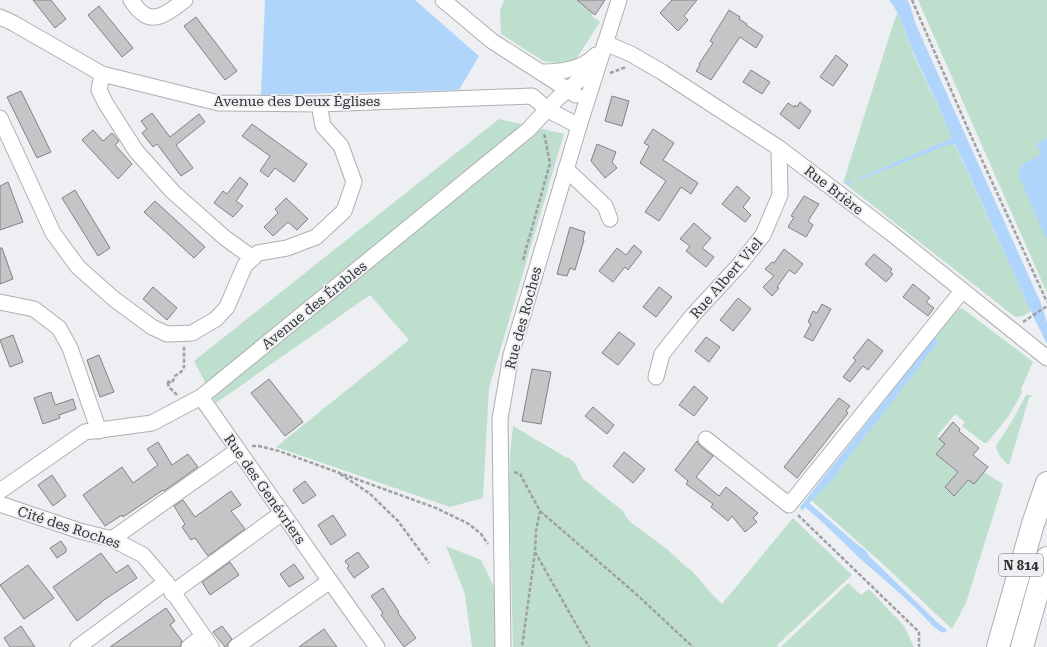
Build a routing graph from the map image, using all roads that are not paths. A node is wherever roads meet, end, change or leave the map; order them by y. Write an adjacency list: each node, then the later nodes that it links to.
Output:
1 (131, 0): 2 (street)
2 (185, 0)
3 (443, 0): 8 (street)
4 (619, 0): 6 (street, Rue des Roches)
5 (0, 17): 9 (street, Avenue des Deux Églises)
6 (605, 45): 7 (street, Rue des Roches); 8 (street); 16 (street, Rue Brière)
7 (598, 64): 10 (street, Avenue des Érables); 11 (street, Rue des Roches)
8 (541, 72): 10 (street)
9 (102, 74): 12 (street, Avenue des Deux Églises); 19 (street)
10 (568, 90): 11 (street); 13 (street, Avenue des Érables)
11 (586, 103): 15 (street, Rue des Roches)
12 (319, 104): 13 (street, Avenue des Deux Églises); 19 (street)
13 (548, 110): 15 (street, Avenue des Deux Églises); 24 (street, Avenue des Érables)
14 (0, 118): 19 (street)
15 (579, 126): 17 (street, Rue des Roches)
16 (780, 148): 20 (street, Rue Brière); 23 (street, Rue Albert Viel)
17 (566, 169): 18 (street); 41 (street, Rue des Roches)
18 (610, 219)
19 (253, 258)
20 (962, 291): 22 (street, Rue Brière); 26 (street)
21 (0, 302): 25 (street)
22 (1047, 358)
23 (656, 377)
24 (201, 397): 25 (street, Avenue des Érables); 27 (street, Rue des Genévriers)
25 (99, 431): 29 (street, Avenue des Érables)
26 (706, 439)
27 (238, 450): 31 (street, Rue des Genévriers); 32 (street)
28 (1047, 483): 42 (highway, N 814)
29 (0, 491)
30 (0, 504): 32 (street, Cité des Roches)
31 (282, 513): 34 (street, Rue des Genévriers); 35 (street)
32 (112, 539): 35 (street, Cité des Roches)
33 (1047, 558): 43 (highway, N 814)
34 (330, 581): 39 (street); 40 (street, Rue des Genévriers)
35 (169, 587): 36 (street, Cité des Roches); 37 (street)
36 (207, 642): 38 (street)
37 (78, 647)
38 (189, 647)
39 (236, 647)
40 (377, 647)
41 (503, 647)
42 (998, 647)
43 (1022, 647)

